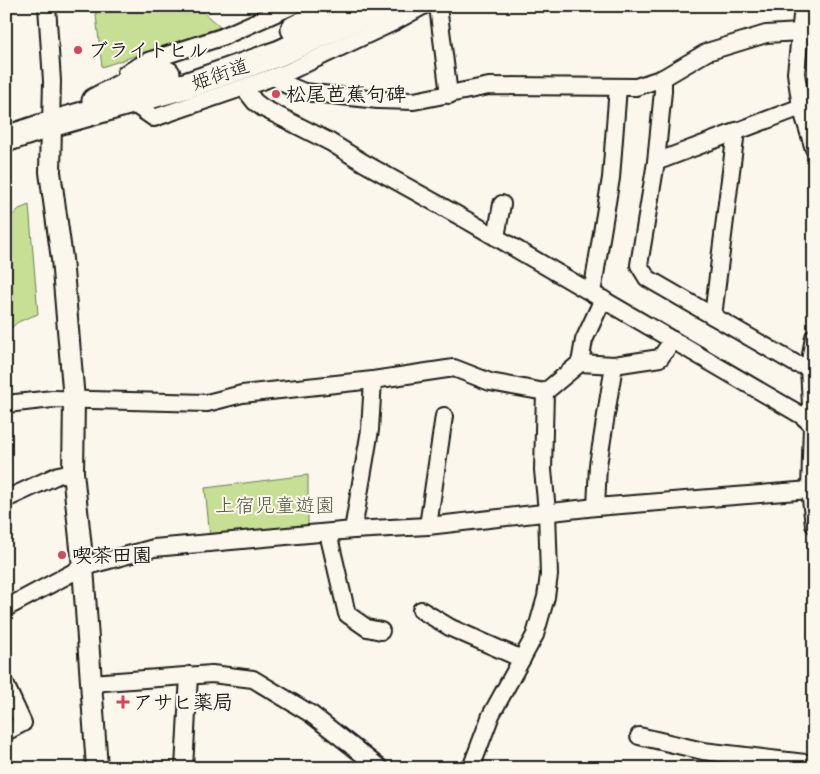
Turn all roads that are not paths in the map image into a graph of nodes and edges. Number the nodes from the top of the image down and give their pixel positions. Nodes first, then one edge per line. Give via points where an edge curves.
1 (47, 6) edge
2 (292, 6) edge
3 (341, 6) edge
4 (382, 6) edge
5 (422, 6) edge
6 (438, 6) edge
7 (806, 12) edge
8 (800, 32) junction
9 (274, 77) junction
10 (185, 78) junction
11 (662, 78) junction
12 (618, 87) junction
13 (244, 88) junction
14 (128, 93) junction
15 (449, 95) junction
16 (801, 107) junction
17 (51, 124) junction
18 (736, 131) junction
19 (6, 138) edge
20 (814, 149) edge
21 (656, 162) junction
22 (502, 204) dead end
23 (496, 237) junction
24 (597, 296) junction
25 (713, 316) junction
26 (814, 337) edge
27 (673, 340) junction
28 (580, 363) junction
29 (614, 365) junction
30 (811, 366) edge
31 (373, 380) junction
32 (545, 392) junction
33 (74, 400) junction
34 (6, 404) edge
35 (444, 416) dead end
36 (813, 425) edge
37 (73, 472) junction
38 (810, 490) junction
39 (6, 499) edge
40 (596, 506) junction
41 (547, 511) junction
42 (814, 525) edge
43 (428, 526) junction
44 (353, 530) junction
45 (328, 532) junction
46 (83, 567) junction
47 (6, 608) edge
48 (421, 610) dead end
49 (381, 631) dead end
50 (522, 659) junction
51 (189, 675) junction
52 (91, 682) junction
53 (6, 686) edge
54 (6, 732) edge
55 (639, 736) dead end
56 (814, 764) edge
57 (97, 768) edge
58 (184, 768) edge
59 (380, 768) edge
60 (471, 768) edge

1 - 17 street
2 - 14 street via 222,37 148,61 126,73
3 - 10 main road, 姫街道
4 - 10 main road, 姫街道 via 280,54
5 - 9 street
6 - 15 street
7 - 8 street
8 - 11 street via 766,34 707,52
8 - 16 street via 796,73
9 - 13 street
9 - 15 street via 304,92 378,100 414,101
10 - 14 main road, 姫街道
11 - 12 street via 636,87
11 - 21 street
12 - 15 street via 488,86
12 - 24 street
13 - 14 street via 154,118
13 - 23 street via 263,108 330,142
14 - 17 main road, 姫街道
16 - 18 street
16 - 20 street
17 - 19 main road, 姫街道
17 - 33 street via 50,172 62,259
18 - 21 street
18 - 25 street
21 - 25 street via 639,265 647,278
22 - 23 street
23 - 24 street
24 - 27 street
24 - 28 street
25 - 30 street via 796,364
26 - 30 street
27 - 29 street via 660,358
27 - 36 street
28 - 29 street
28 - 32 street
29 - 40 street via 598,465
30 - 36 street
31 - 32 street via 454,368 490,382
31 - 33 street via 242,394 207,404
31 - 44 street via 370,430
32 - 41 street via 543,470
33 - 34 street
33 - 37 street
35 - 43 street
36 - 38 street
37 - 39 street via 58,475
37 - 46 street
38 - 40 street
38 - 42 street
40 - 41 street
41 - 43 street
41 - 50 street via 549,575 546,597 535,635
43 - 44 street
44 - 45 street
45 - 46 street via 154,548
45 - 49 street via 347,614 367,628
46 - 47 street
46 - 52 street
48 - 50 street via 451,628
50 - 60 street via 491,715
51 - 52 street
51 - 58 street
51 - 59 street via 253,679 311,714
52 - 57 street
53 - 54 street via 24,723
55 - 56 street via 704,751

